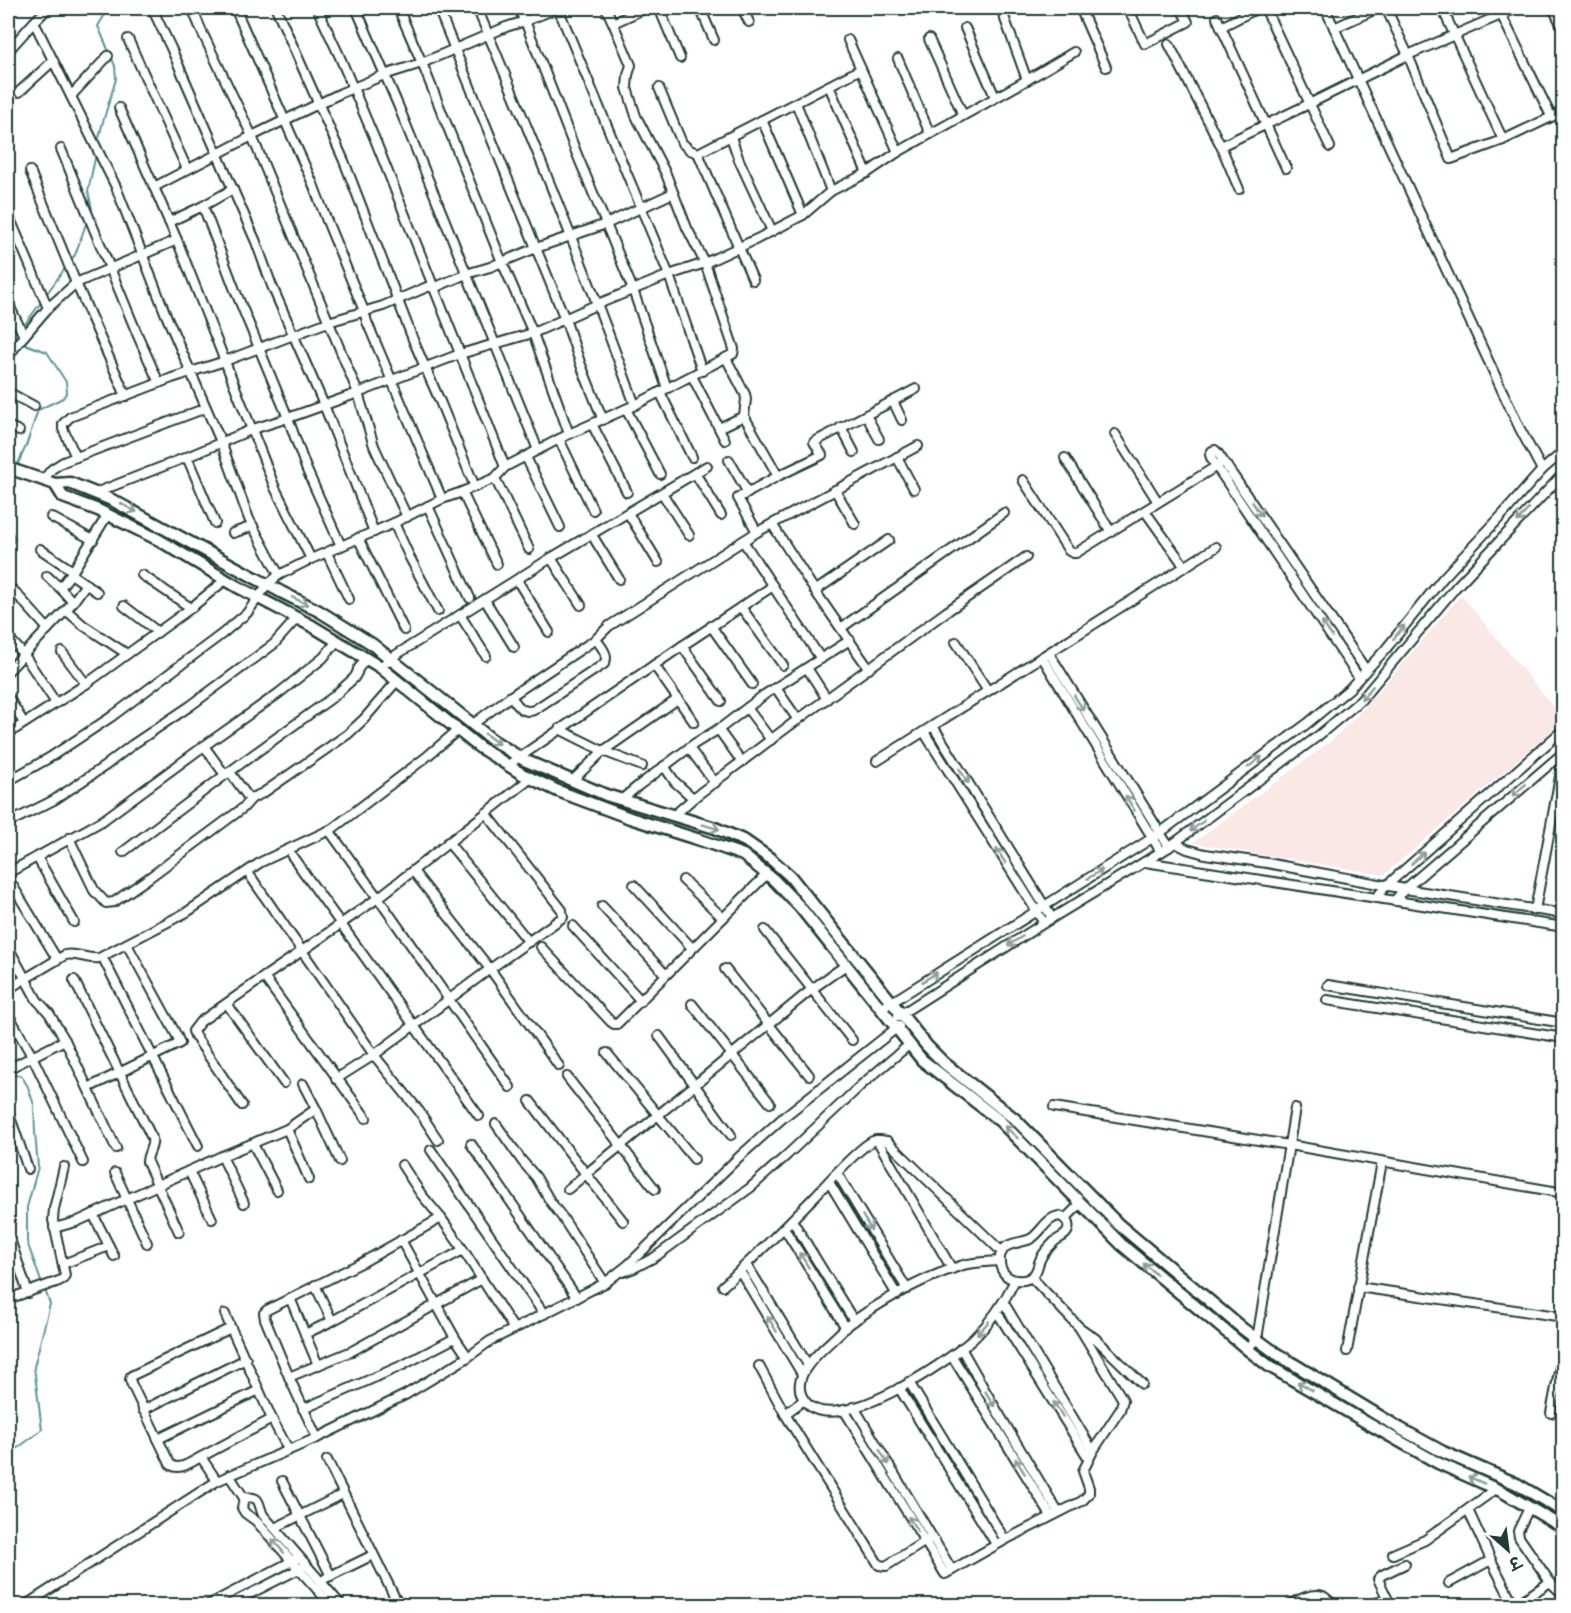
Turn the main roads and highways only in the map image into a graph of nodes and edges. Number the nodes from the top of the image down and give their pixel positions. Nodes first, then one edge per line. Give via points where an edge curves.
1 (8, 468) edge
2 (55, 484) junction
3 (1563, 1512) edge
4 (1563, 1528) edge

1 - 2 main road
2 -> 3 main road via 70,483 112,500 343,625 519,757 621,800 745,841 790,876 944,1063 1016,1120 1118,1224 1243,1329 1401,1429 1517,1484
4 -> 2 main road via 1496,1489 1438,1463 1269,1366 1247,1349 1133,1255 1016,1136 922,1060 800,908 743,855 630,818 531,778 479,747 380,667 338,641 159,540 63,497

